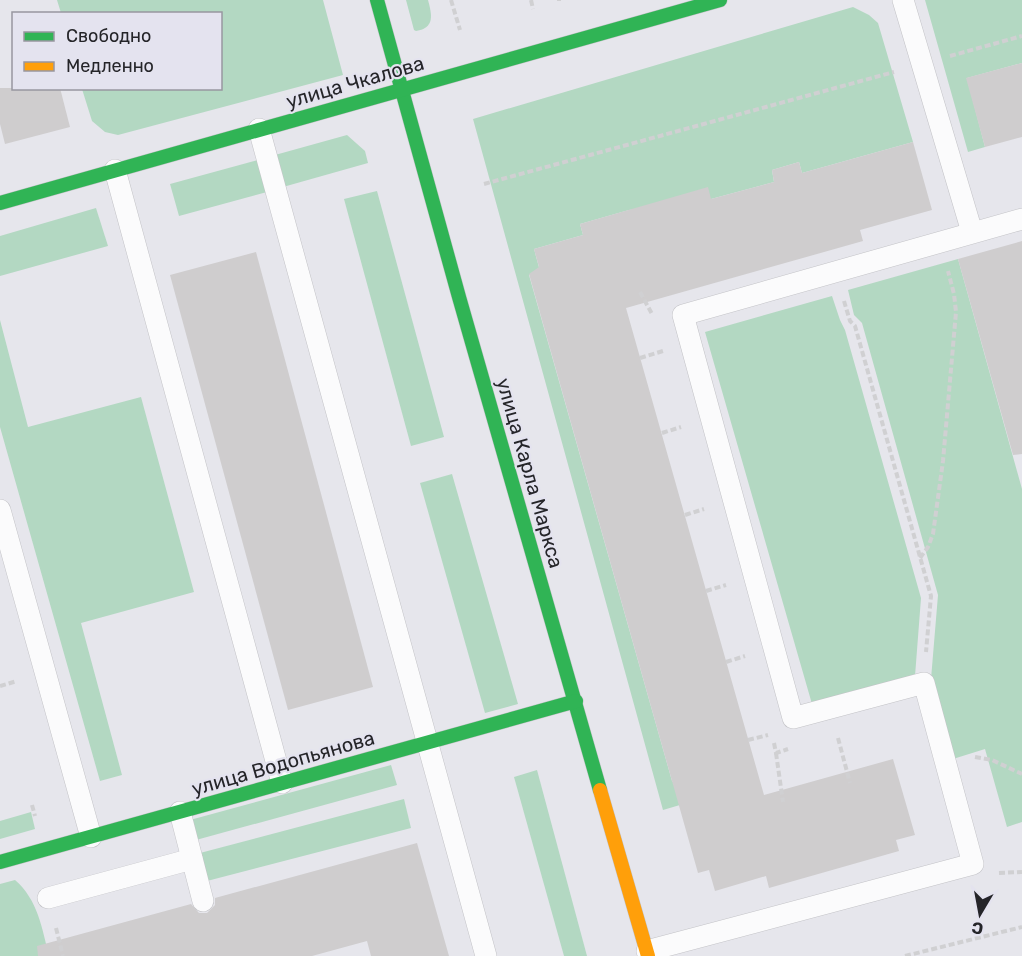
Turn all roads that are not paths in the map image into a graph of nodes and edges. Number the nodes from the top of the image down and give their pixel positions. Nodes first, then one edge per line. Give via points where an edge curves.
1 (377, 0) edge
2 (720, 0) edge
3 (903, 0) edge
4 (402, 90) junction
5 (259, 129) junction
6 (115, 170) junction
7 (0, 203) edge
8 (1022, 219) edge
9 (972, 232) junction
10 (0, 510) edge
11 (576, 701) junction
12 (428, 743) junction
13 (282, 783) junction
14 (180, 812) junction
15 (91, 837) junction
16 (192, 858) junction
17 (0, 862) edge
18 (48, 898) dead end
19 (203, 901) dead end
20 (648, 954) edge
21 (486, 956) edge

1 - 4 street, улица Карла Маркса
2 - 4 street, улица Чкалова
3 - 9 lane
4 - 5 street, улица Чкалова
4 - 11 street, улица Карла Маркса
5 - 6 street, улица Чкалова
5 - 12 lane
6 - 7 street, улица Чкалова
6 - 13 lane
8 - 9 lane
9 - 20 lane via 683,315 794,718 924,683 973,864
10 - 15 lane
11 - 12 street, улица Водопьянова
11 - 20 street, улица Карла Маркса
12 - 13 street, улица Водопьянова
12 - 21 lane
13 - 14 street, улица Водопьянова
14 - 15 street, улица Водопьянова
14 - 16 lane
15 - 17 street, улица Водопьянова
16 - 18 lane
16 - 19 lane

